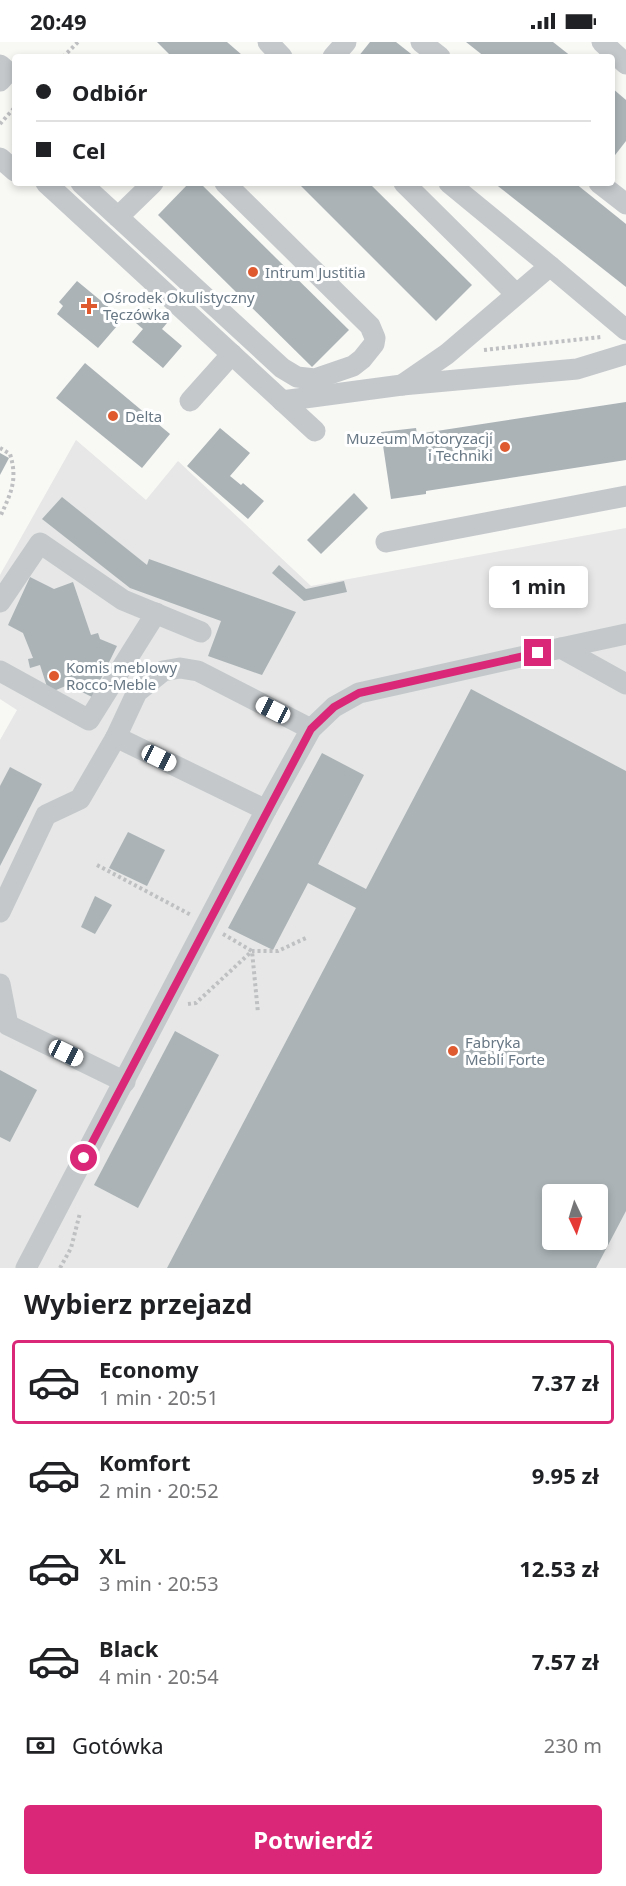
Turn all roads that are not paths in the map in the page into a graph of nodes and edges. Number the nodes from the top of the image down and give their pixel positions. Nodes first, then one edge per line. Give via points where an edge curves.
1 (268, 42) edge
2 (346, 42) edge
3 (420, 42) edge
4 (602, 42) edge
5 (279, 54) edge
6 (336, 54) edge
7 (436, 54) edge
8 (626, 64) edge
9 (0, 65) edge
10 (0, 81) edge
11 (49, 186) edge
12 (84, 186) edge
13 (150, 186) edge
14 (228, 186) edge
15 (407, 186) edge
16 (603, 186) edge
17 (455, 188) edge
18 (626, 204) edge
19 (437, 216) junction
20 (118, 217) junction
21 (550, 266) junction
22 (516, 294) junction
23 (626, 330) edge
24 (232, 354) junction
25 (626, 354) edge
26 (402, 386) junction
27 (190, 401) dead end
28 (282, 401) junction
29 (315, 431) dead end
30 (626, 496) edge
31 (386, 542) dead end
32 (0, 602) edge
33 (156, 613) junction
34 (201, 632) dead end
35 (626, 634) edge
36 (561, 648) junction
37 (0, 671) edge
38 (626, 684) edge
39 (311, 729) junction
40 (116, 737) junction
41 (266, 810) junction
42 (0, 912) edge
43 (0, 984) edge
44 (125, 1082) junction
45 (26, 1268) edge

1 - 5 lane
2 - 6 lane
3 - 7 lane
4 - 8 lane
9 - 10 lane via 8,72
11 - 24 lane
12 - 20 lane
13 - 20 lane
14 - 20 lane via 370,326 374,344 358,363 315,379 297,378
15 - 19 lane
16 - 18 lane
17 - 19 lane
17 - 21 lane
19 - 22 lane
21 - 22 lane
21 - 23 lane
22 - 26 lane via 447,354
24 - 27 lane
24 - 28 lane
25 - 26 lane via 577,369
26 - 28 lane
28 - 29 lane
30 - 31 lane
32 - 33 lane via 40,543 123,600
33 - 34 lane
33 - 37 lane via 89,720
35 - 36 lane
36 - 38 lane
36 - 39 lane via 359,693 334,707
39 - 40 lane via 198,671 180,668 163,671 137,692
39 - 41 lane
40 - 41 lane
40 - 42 lane via 80,799 46,815
41 - 44 lane
43 - 44 lane via 8,1025
44 - 45 lane

